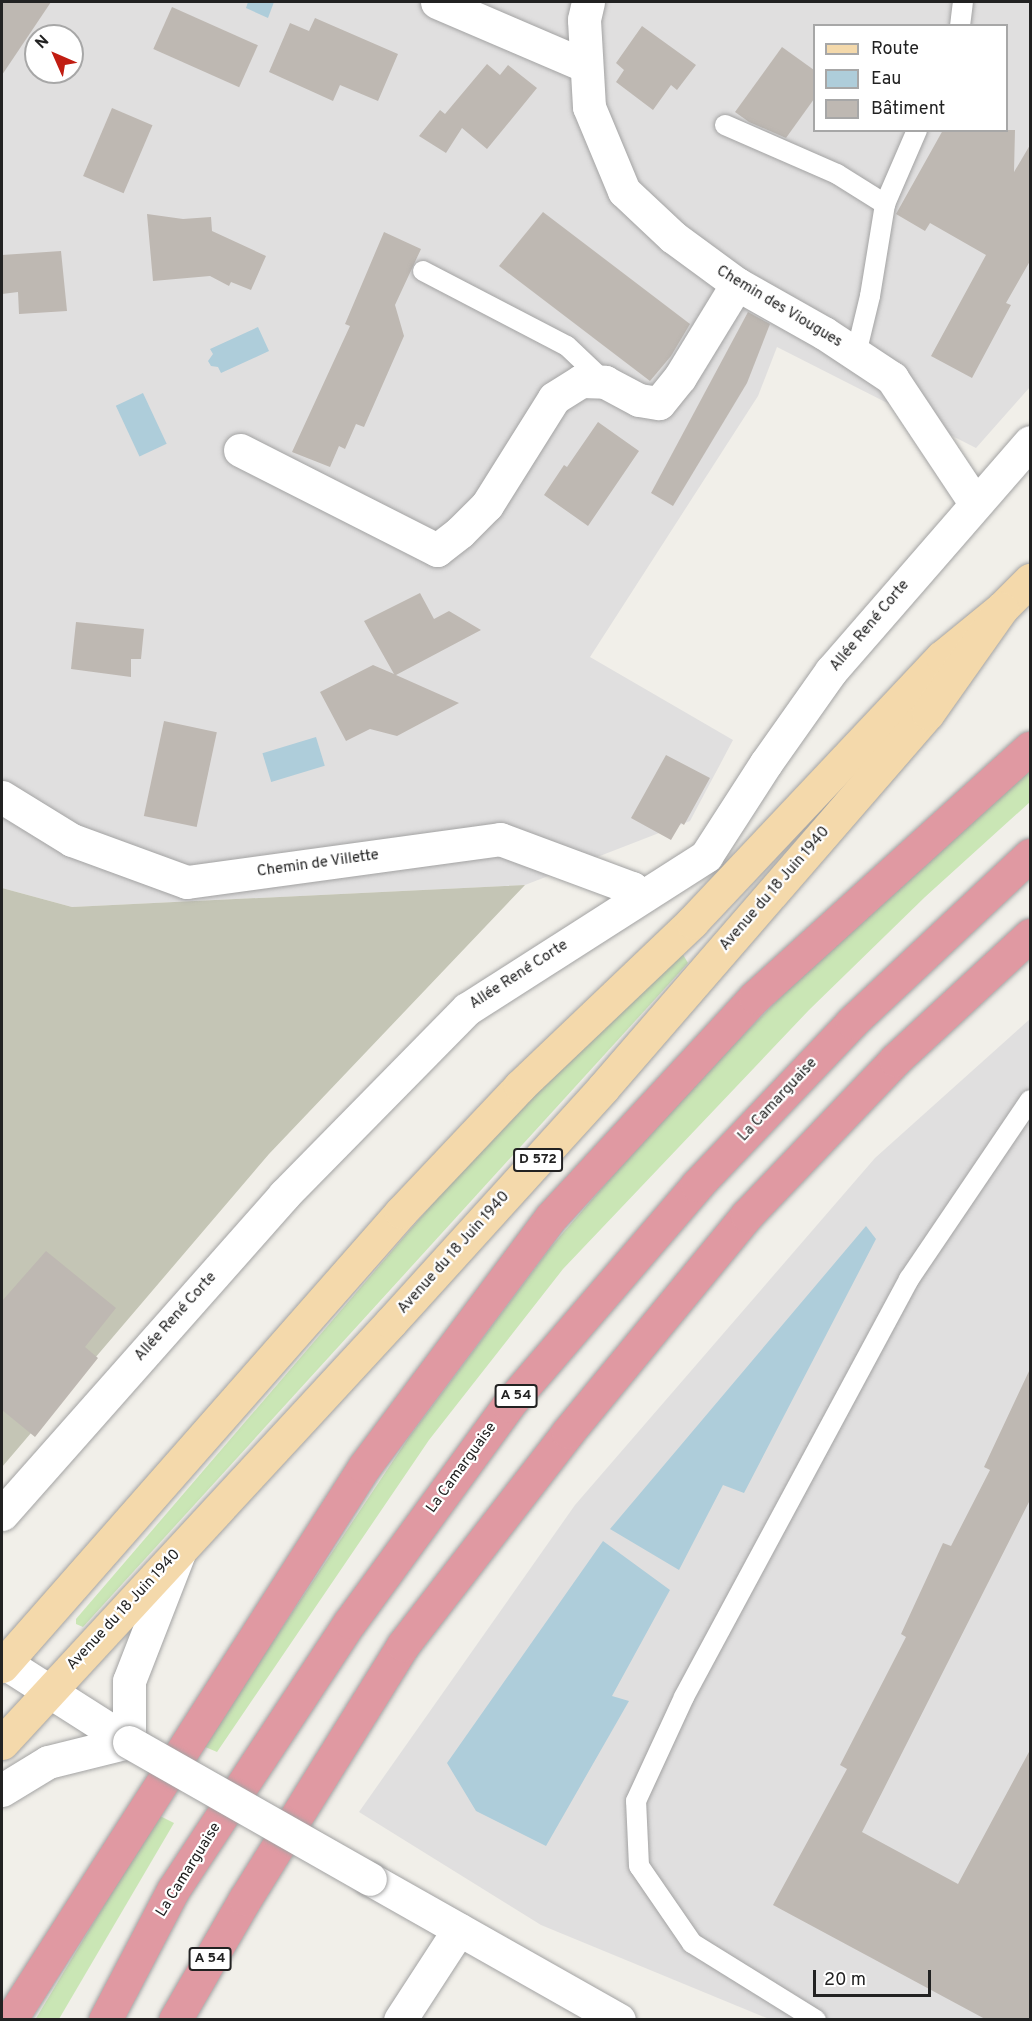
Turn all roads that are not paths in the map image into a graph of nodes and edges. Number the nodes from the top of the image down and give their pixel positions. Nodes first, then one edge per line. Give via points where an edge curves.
1 (437, 2) edge
2 (588, 2) edge
3 (963, 2) edge
4 (960, 24) edge
5 (586, 66) junction
6 (725, 125) dead end
7 (916, 132) edge
8 (885, 204) junction
9 (423, 271) dead end
10 (737, 284) junction
11 (856, 354) junction
12 (605, 381) junction
13 (1030, 442) edge
14 (240, 450) dead end
15 (975, 503) junction
16 (1030, 580) edge
17 (1002, 608) junction
18 (1030, 748) edge
19 (2, 797) edge
20 (1030, 855) edge
21 (635, 900) junction
22 (1030, 935) edge
23 (1030, 1100) edge
24 (2, 1514) edge
25 (180, 1551) junction
26 (3, 1664) edge
27 (49, 1690) junction
28 (129, 1742) junction
29 (2, 1743) edge
30 (2, 1790) edge
31 (245, 1899) junction
32 (459, 1929) junction
33 (10, 2019) edge
34 (105, 2019) edge
35 (175, 2019) edge
36 (199, 2019) edge
37 (400, 2019) edge
38 (619, 2019) edge
39 (816, 2019) edge

1 - 5 street
2 - 5 street, Chemin des Viougues via 584,20
3 - 4 lane
5 - 10 street, Chemin des Viougues via 588,107 624,190 673,237
6 - 8 lane via 837,174
7 - 8 lane
8 - 11 lane
9 - 12 lane via 567,346
10 - 11 street, Chemin des Viougues
10 - 12 street via 680,377 659,403 639,400
11 - 15 street, Chemin des Viougues via 892,378
12 - 14 street via 581,381 554,398 487,505 436,550
13 - 15 street, Allée René Corte
15 - 21 street, Allée René Corte via 831,671 706,856
16 - 17 main road, Avenue du 18 Juin 1940 / D 572
17 - 25 main road, Avenue du 18 Juin 1940 / D 572 via 928,713 603,1088
17 - 26 main road, Avenue du 18 Juin 1940 / D 572 via 942,657 692,922 520,1086 401,1212
18 - 33 highway via 755,997 551,1217 364,1467
19 - 21 street, Chemin de Villette via 72,840 187,882 500,838 632,888
20 - 34 highway, La Camarguaise / A 54 via 852,1022 697,1185 508,1405 350,1622 180,1880
21 - 24 street, Allée René Corte via 467,1009 284,1196
22 - 31 highway, A 54 via 895,1060 747,1215 568,1432 403,1645
23 - 39 lane via 909,1279 684,1697 636,1801 639,1866 692,1943
25 - 27 main road, Avenue du 18 Juin 1940 / D 572
25 - 28 street via 129,1681
26 - 27 street
27 - 28 street
27 - 29 main road, Avenue du 18 Juin 1940 / D 572
28 - 30 street via 48,1762
28 - 32 street, bridge
31 - 35 highway, A 54
31 - 36 highway
32 - 37 street
32 - 38 street

